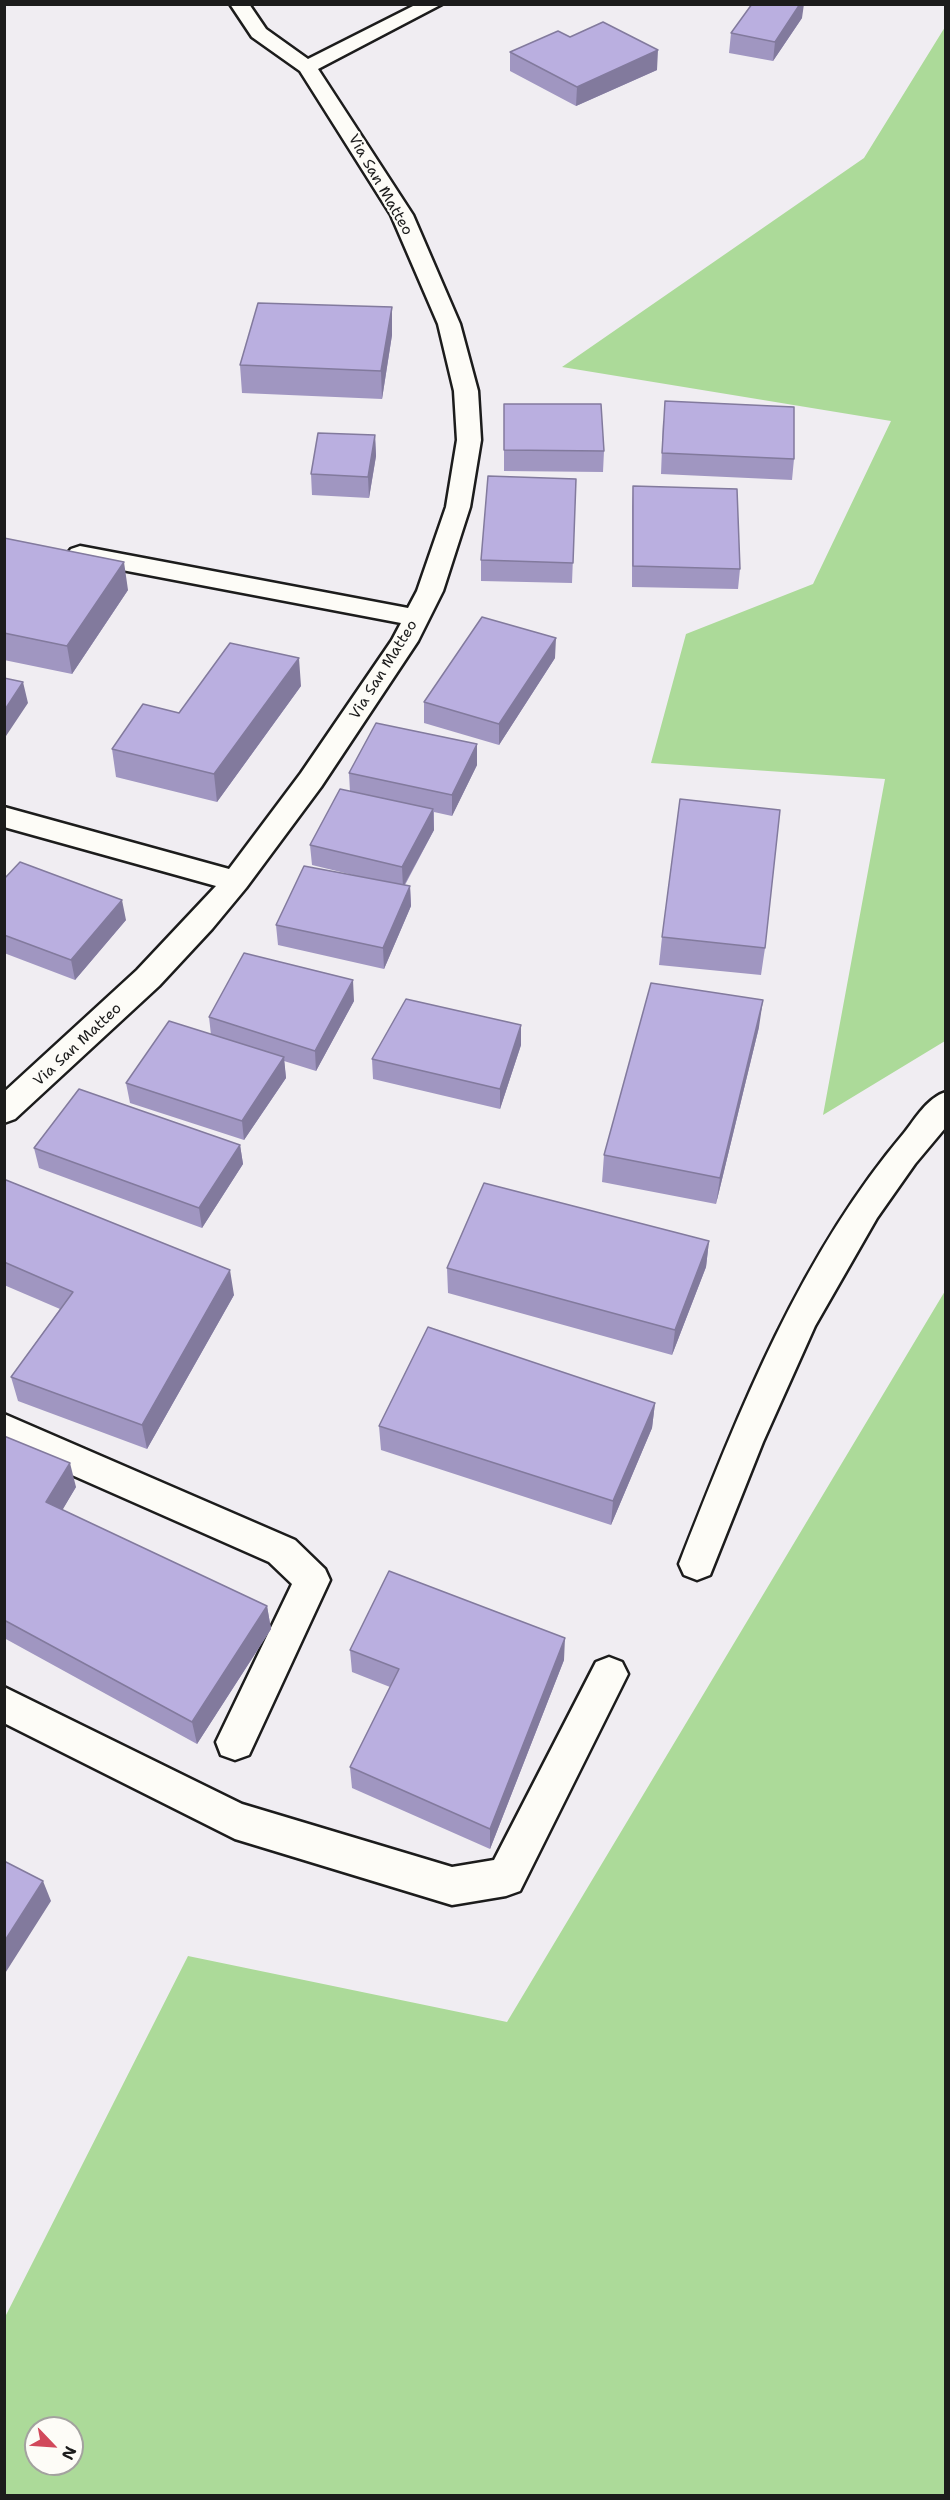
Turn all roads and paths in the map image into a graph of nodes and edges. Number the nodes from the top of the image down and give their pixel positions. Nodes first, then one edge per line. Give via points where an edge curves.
1 (239, 4) edge
2 (433, 4) edge
3 (308, 67) junction
4 (58, 550) edge
5 (417, 618) junction
6 (4, 817) edge
7 (236, 881) junction
8 (945, 1104) edge
9 (4, 1111) edge
10 (4, 1429) edge
11 (697, 1564) dead end
12 (609, 1674) dead end
13 (4, 1704) edge
14 (235, 1742) dead end

1 - 3 street via 251,26 264,38
2 - 3 street
3 - 5 street, Via San Matteo via 402,216 449,324 466,391 469,440 458,507 441,563
4 - 5 street
5 - 7 street, Via San Matteo via 392,662 311,780
6 - 7 street
7 - 9 street, Via San Matteo via 148,978
8 - 11 street via 882,1183 814,1296 770,1382
10 - 14 street via 282,1551 312,1580
12 - 13 street via 506,1877 452,1886 235,1820

